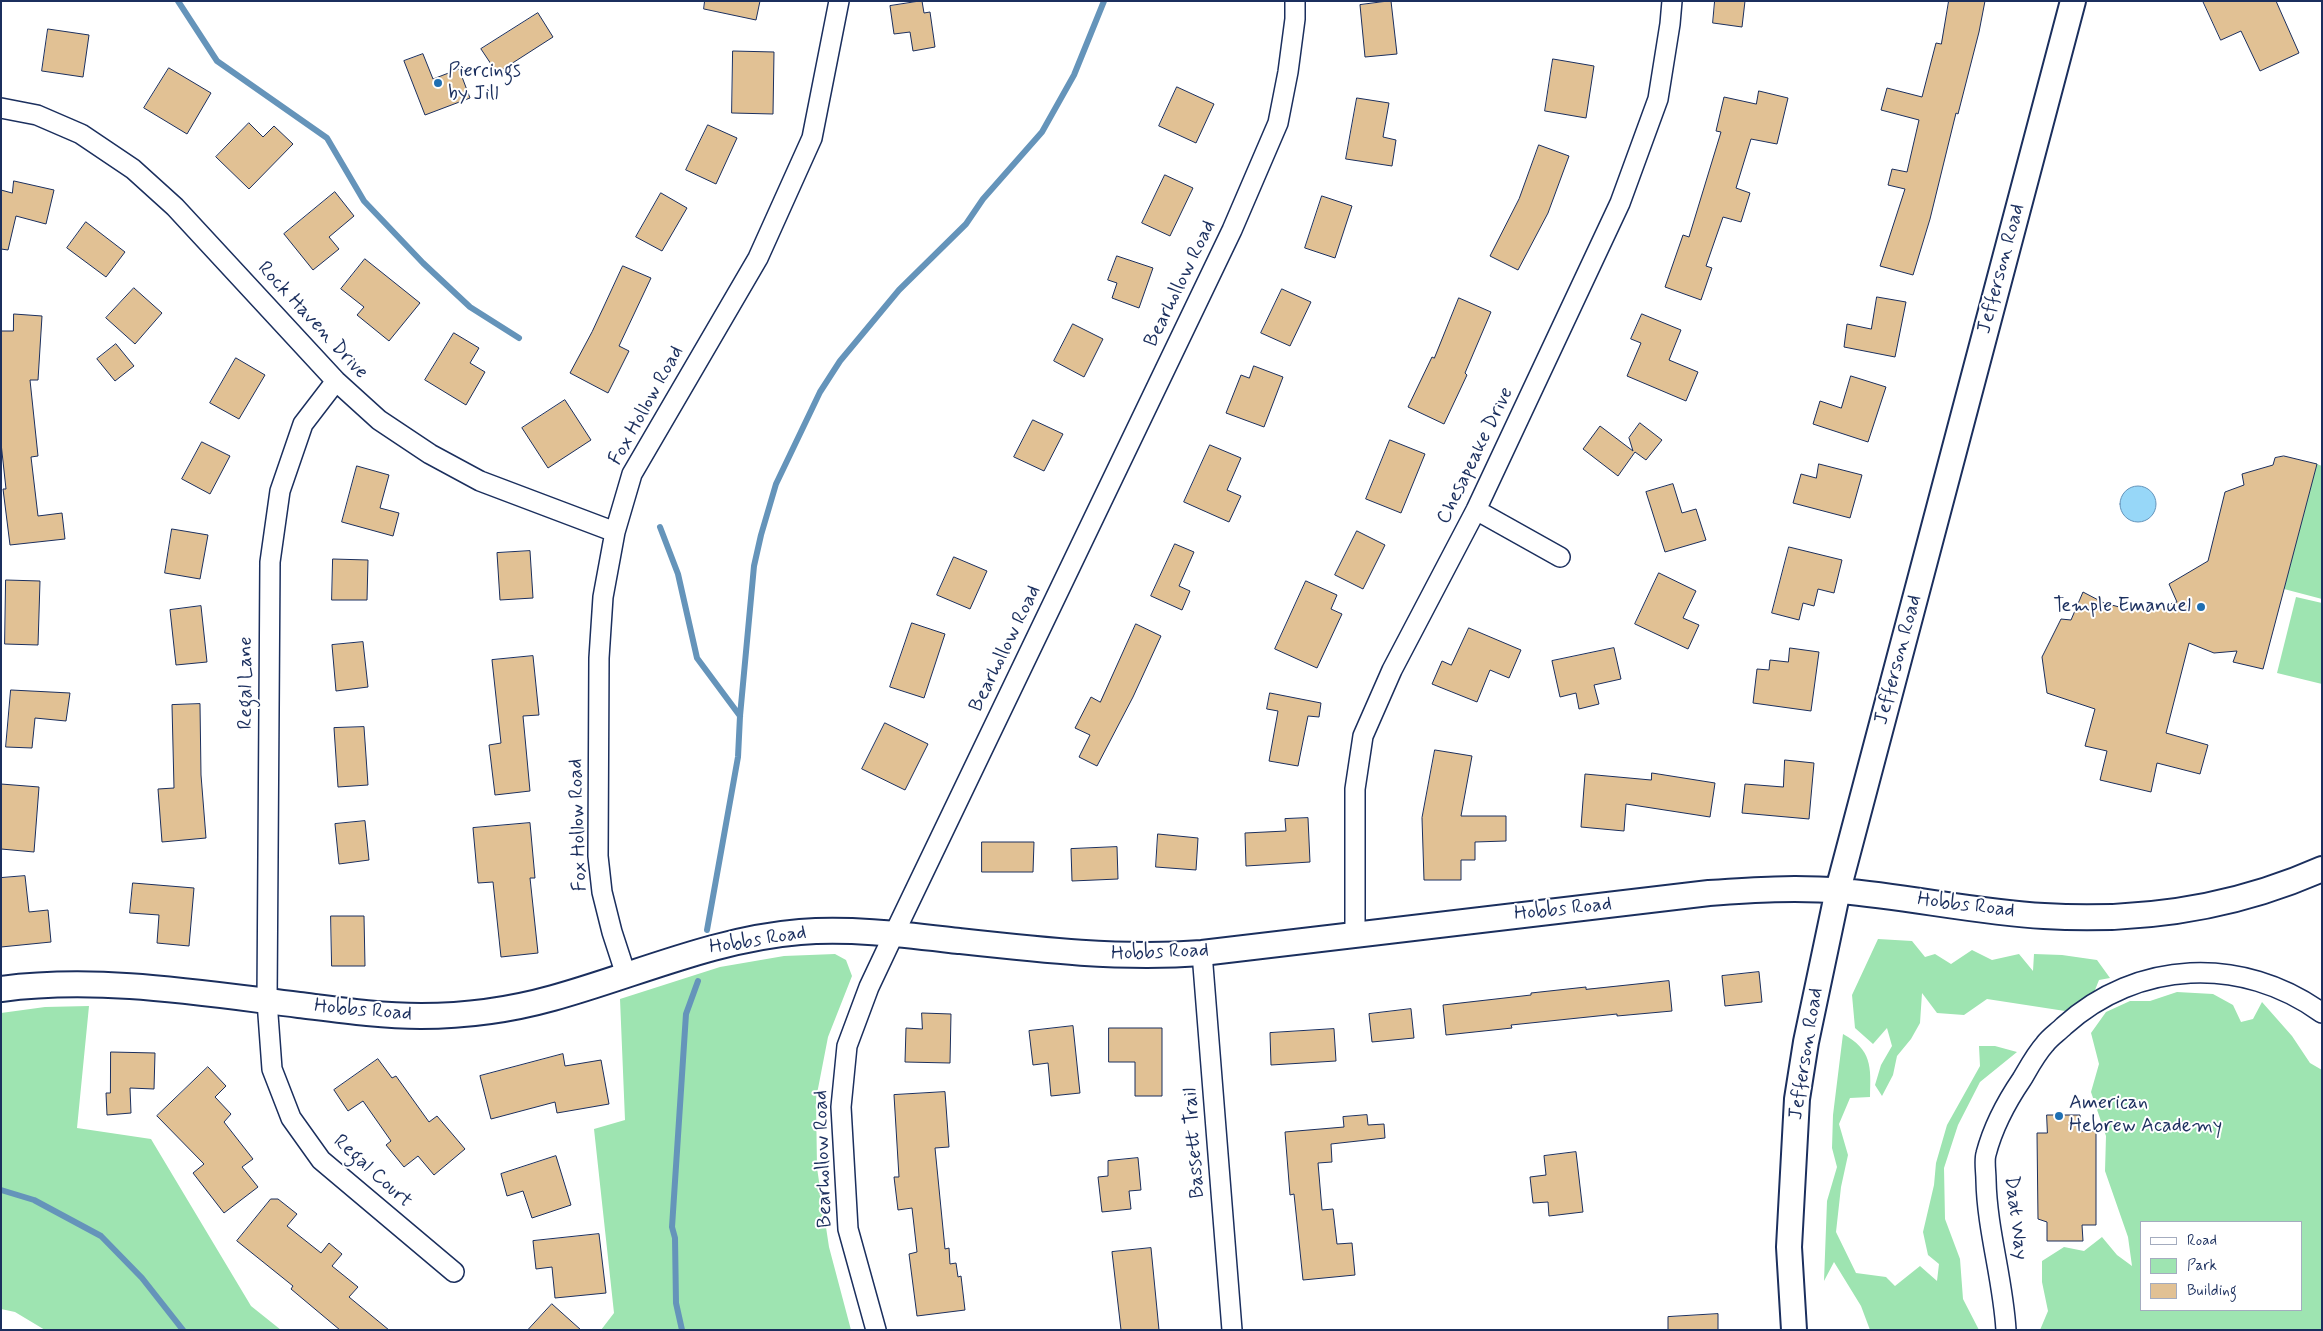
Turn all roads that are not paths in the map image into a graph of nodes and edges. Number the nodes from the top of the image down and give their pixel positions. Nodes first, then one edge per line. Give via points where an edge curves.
1 (839, 1) edge
2 (1295, 1) edge
3 (1672, 1) edge
4 (2073, 1) edge
5 (1, 108) edge
6 (336, 381) junction
7 (1476, 510) junction
8 (615, 532) junction
9 (1560, 557) dead end
10 (2322, 869) edge
11 (1838, 890) junction
12 (1355, 933) junction
13 (894, 934) junction
14 (1202, 953) junction
15 (626, 975) junction
16 (1, 989) edge
17 (267, 1002) junction
18 (2322, 1013) edge
19 (454, 1272) dead end
20 (876, 1330) edge
21 (1232, 1330) edge
22 (1794, 1330) edge
23 (2006, 1330) edge

1 - 8 street, Fox Hollow Road via 812,138 758,258 632,474
2 - 13 street, Bearhollow Road via 1288,72 1278,123 1267,150 1232,230
3 - 7 street, Chesapeake Drive via 1658,99 1620,203
4 - 11 street, Jefferson Road
5 - 6 street, Rock Haven Drive via 37,115 81,134 134,169 176,207
6 - 8 street, Rock Haven Drive via 378,420 447,463 488,484
6 - 17 street, Regal Lane via 303,424 280,491 270,562
7 - 9 street
7 - 12 street, Chesapeake Drive via 1392,670 1362,736 1355,789
8 - 15 street, Fox Hollow Road via 603,597 599,658 598,856 602,892
10 - 11 street, Hobbs Road via 2247,897 2163,914 2101,917 2043,916
11 - 12 street, Hobbs Road via 1763,889 1709,893
11 - 22 street, Jefferson Road via 1797,1099 1789,1247
12 - 14 street, Hobbs Road
13 - 14 street, Hobbs Road via 1090,954 1162,956
13 - 15 street, Hobbs Road via 831,931 768,936 716,946
13 - 20 street, Bearhollow Road via 847,1046 841,1107 848,1230
14 - 21 street, Bassett Trail
15 - 17 street, Hobbs Road via 553,998 475,1013 411,1016
16 - 17 street, Hobbs Road via 37,984 105,984
17 - 19 street, Regal Court via 272,1069 291,1118 321,1160
18 - 23 street, Daat Way via 2271,984 2196,973 2167,974 2106,995 2081,1011 2045,1044 2007,1101 1986,1155 1986,1204 2004,1300

